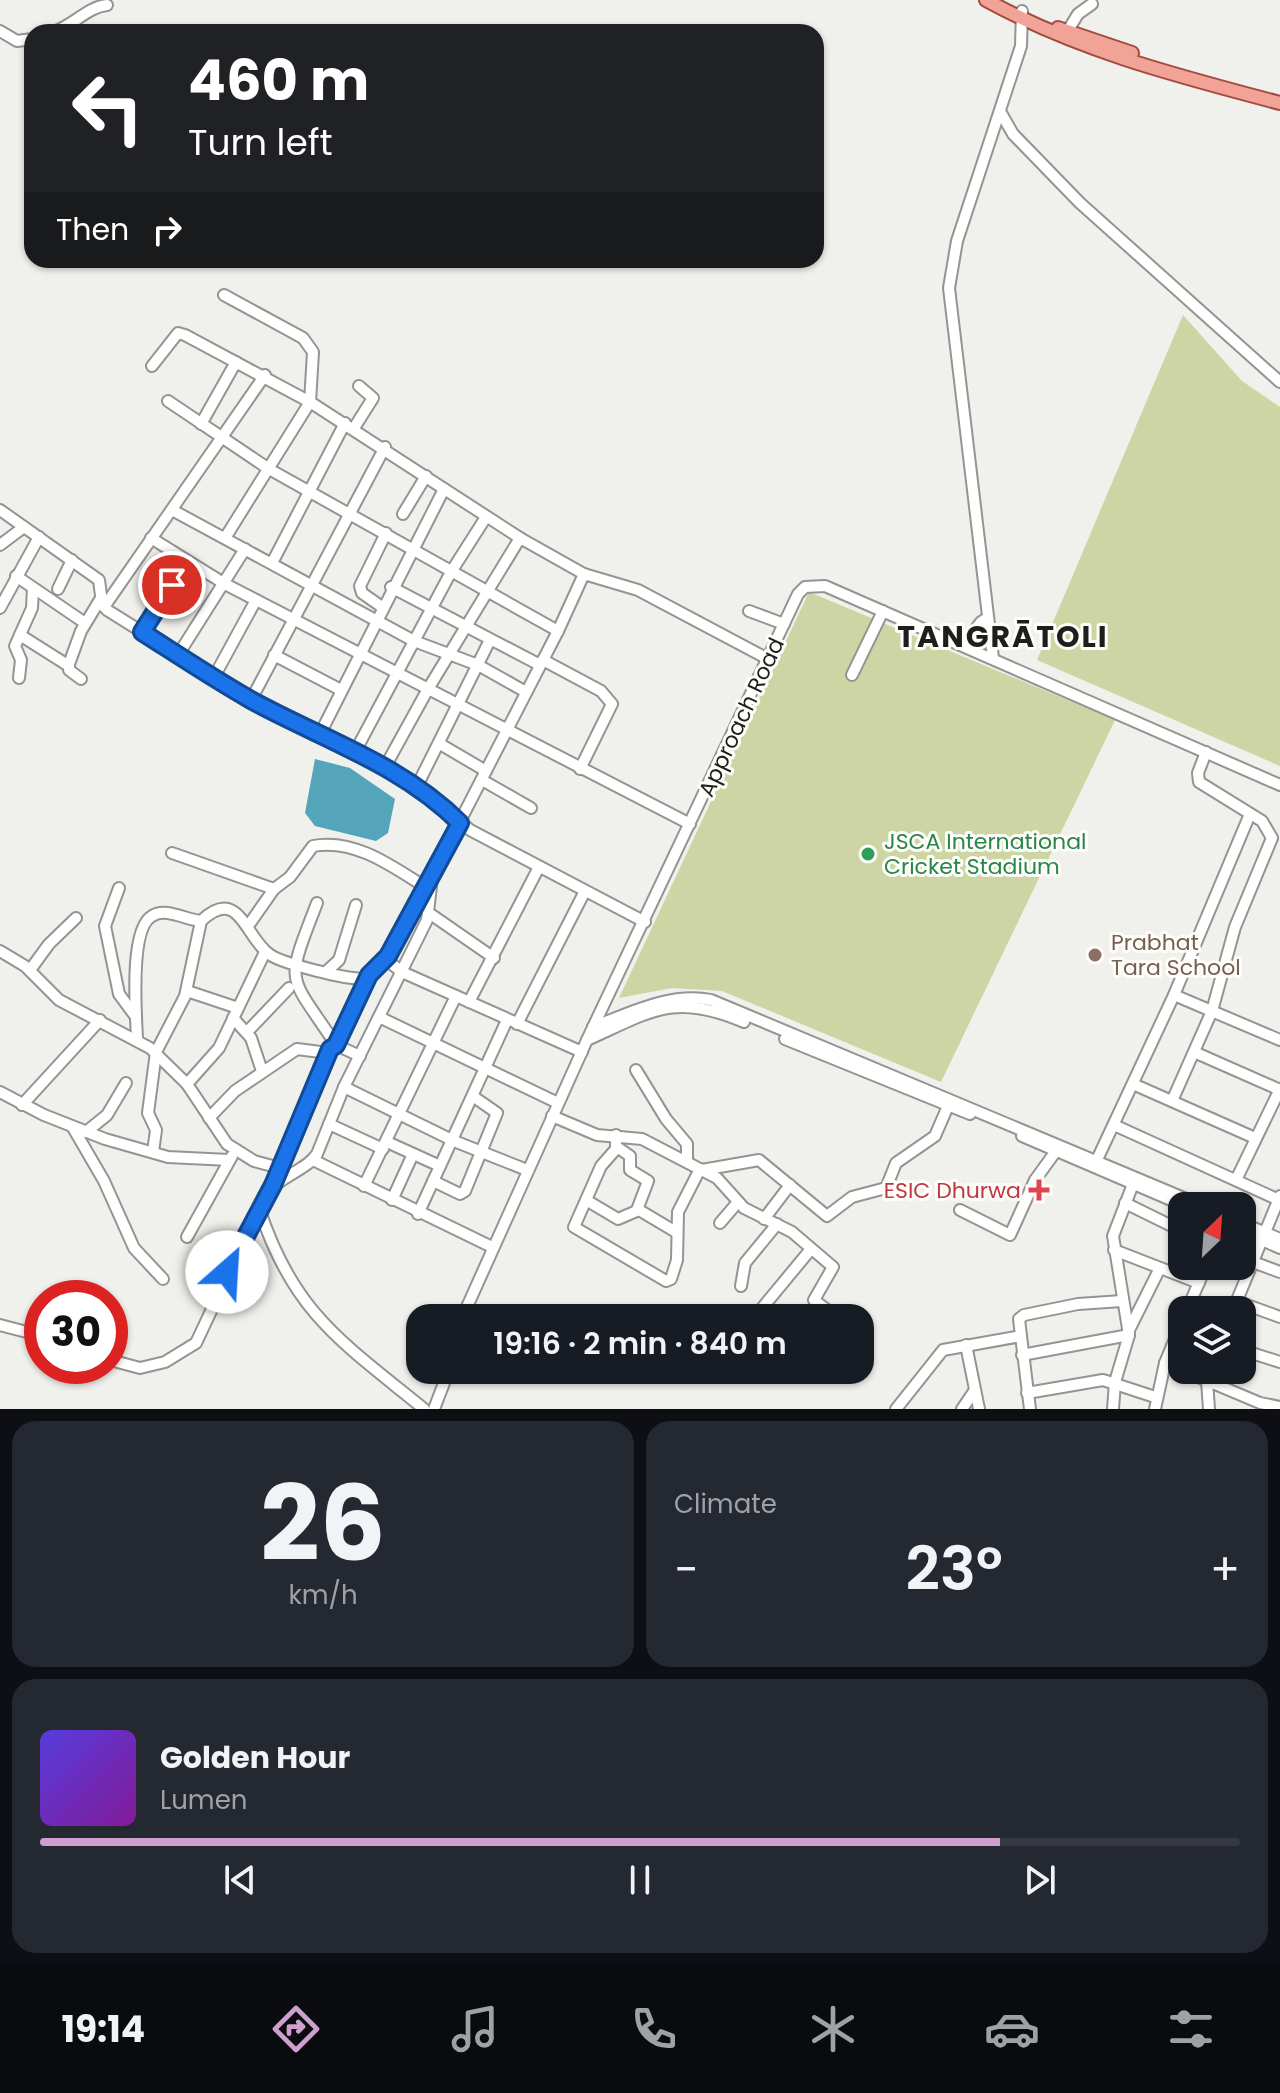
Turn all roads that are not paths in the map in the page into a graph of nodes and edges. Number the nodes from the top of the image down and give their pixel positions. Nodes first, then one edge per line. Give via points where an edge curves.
1 (986, 0) edge
2 (1002, 0) edge
3 (1092, 4) dead end
4 (107, 5) dead end
5 (1022, 16) junction
6 (73, 24) edge
7 (0, 31) edge
8 (1067, 32) junction
9 (24, 40) edge
10 (1280, 96) edge
11 (1280, 103) edge
12 (1001, 113) junction
13 (224, 295) dead end
14 (236, 362) junction
15 (152, 366) dead end
16 (265, 375) junction
17 (1280, 382) edge
18 (359, 386) dead end
19 (168, 401) dead end
20 (310, 402) junction
21 (201, 424) junction
22 (349, 425) junction
23 (223, 439) junction
24 (385, 447) junction
25 (269, 469) junction
26 (426, 476) junction
27 (444, 489) junction
28 (308, 492) junction
29 (0, 510) edge
30 (174, 511) junction
31 (350, 513) junction
32 (403, 514) dead end
33 (486, 517) junction
34 (24, 527) junction
35 (386, 533) junction
36 (39, 537) junction
37 (151, 538) junction
38 (225, 538) junction
39 (520, 538) junction
40 (0, 545) edge
41 (411, 547) junction
42 (245, 549) junction
43 (72, 560) junction
44 (187, 561) junction
45 (272, 563) junction
46 (451, 572) junction
47 (584, 574) junction
48 (16, 576) junction
49 (225, 584) junction
50 (311, 584) junction
51 (391, 587) junction
52 (33, 588) junction
53 (58, 589) dead end
54 (486, 591) junction
55 (256, 600) junction
56 (102, 603) junction
57 (382, 607) junction
58 (0, 608) edge
59 (431, 609) junction
60 (749, 611) dead end
61 (883, 611) junction
62 (985, 617) junction
63 (293, 620) junction
64 (375, 620) junction
65 (85, 623) junction
66 (784, 624) junction
67 (464, 627) junction
68 (558, 631) junction
69 (142, 632) junction
70 (20, 635) junction
71 (490, 640) junction
72 (414, 641) junction
73 (964, 645) junction
74 (975, 650) junction
75 (449, 653) junction
76 (358, 654) junction
77 (178, 655) junction
78 (274, 655) junction
79 (768, 659) junction
80 (996, 659) junction
81 (542, 662) junction
82 (478, 665) junction
83 (69, 666) junction
84 (397, 674) junction
85 (852, 675) dead end
86 (214, 677) junction
87 (19, 678) dead end
88 (81, 679) dead end
89 (428, 689) junction
90 (341, 690) junction
91 (526, 692) junction
92 (251, 700) junction
93 (459, 705) junction
94 (507, 729) junction
95 (320, 734) junction
96 (440, 744) junction
97 (356, 750) junction
98 (1206, 752) junction
99 (385, 767) junction
100 (580, 769) junction
101 (484, 775) junction
102 (1280, 785) edge
103 (417, 786) junction
104 (531, 808) dead end
105 (1250, 814) junction
106 (460, 823) junction
107 (690, 824) junction
108 (172, 853) dead end
109 (539, 867) junction
110 (433, 872) junction
111 (425, 887) junction
112 (119, 888) dead end
113 (274, 889) junction
114 (585, 891) junction
115 (317, 903) dead end
116 (356, 905) dead end
117 (429, 913) junction
118 (76, 918) dead end
119 (201, 921) junction
120 (645, 922) junction
121 (248, 926) junction
122 (0, 951) edge
123 (265, 952) junction
124 (388, 956) junction
125 (494, 958) junction
126 (293, 965) junction
127 (30, 970) junction
128 (327, 971) junction
129 (402, 972) junction
130 (369, 975) junction
131 (289, 988) dead end
132 (187, 991) junction
133 (1174, 995) junction
134 (456, 996) junction
135 (469, 1002) junction
136 (1212, 1011) junction
137 (235, 1013) junction
138 (136, 1017) junction
139 (379, 1017) junction
140 (100, 1020) junction
141 (512, 1022) junction
142 (593, 1027) junction
143 (247, 1032) junction
144 (137, 1038) junction
145 (587, 1040) junction
146 (1280, 1040) edge
147 (433, 1042) junction
148 (332, 1049) junction
149 (156, 1052) junction
150 (582, 1052) junction
151 (1194, 1052) junction
152 (360, 1056) junction
153 (486, 1068) junction
154 (636, 1070) dead end
155 (262, 1071) junction
156 (126, 1083) dead end
157 (187, 1084) junction
158 (1133, 1084) junction
159 (344, 1087) junction
160 (1279, 1089) edge
161 (0, 1092) edge
162 (474, 1097) junction
163 (1172, 1101) junction
164 (558, 1103) junction
165 (22, 1105) junction
166 (948, 1106) junction
167 (401, 1114) junction
168 (552, 1116) junction
169 (209, 1118) junction
170 (329, 1124) junction
171 (1114, 1125) junction
172 (72, 1126) junction
173 (86, 1132) junction
174 (1255, 1138) junction
175 (454, 1141) junction
176 (616, 1141) junction
177 (385, 1146) junction
178 (480, 1151) junction
179 (1056, 1151) junction
180 (153, 1152) junction
181 (413, 1154) junction
182 (232, 1156) junction
183 (313, 1160) junction
184 (687, 1162) junction
185 (1096, 1163) junction
186 (440, 1166) junction
187 (280, 1168) junction
188 (701, 1169) junction
189 (527, 1170) junction
190 (1236, 1180) junction
191 (433, 1181) junction
192 (1133, 1184) junction
193 (273, 1185) junction
194 (790, 1185) junction
195 (364, 1186) junction
196 (1168, 1192) edge
197 (1279, 1198) edge
198 (1168, 1199) edge
199 (392, 1200) junction
200 (586, 1200) junction
201 (738, 1202) junction
202 (1125, 1203) junction
203 (259, 1208) junction
204 (637, 1210) junction
205 (960, 1210) dead end
206 (418, 1214) junction
207 (764, 1219) junction
208 (720, 1223) dead end
209 (777, 1224) junction
210 (1168, 1224) edge
211 (676, 1232) junction
212 (1256, 1232) edge
213 (1256, 1234) edge
214 (1263, 1236) junction
215 (187, 1237) dead end
216 (1280, 1239) edge
217 (1256, 1246) edge
218 (492, 1247) junction
219 (1280, 1248) edge
220 (811, 1249) junction
221 (1114, 1250) junction
222 (1256, 1263) edge
223 (1160, 1268) junction
224 (1280, 1272) edge
225 (163, 1279) dead end
226 (1200, 1280) edge
227 (1199, 1283) junction
228 (741, 1286) dead end
229 (1193, 1296) edge
230 (1122, 1301) junction
231 (468, 1304) edge
232 (765, 1304) edge
233 (818, 1304) edge
234 (1256, 1311) edge
235 (1280, 1317) edge
236 (0, 1325) edge
237 (24, 1331) edge
238 (1128, 1334) junction
239 (1021, 1336) junction
240 (966, 1345) junction
241 (1256, 1354) edge
242 (1022, 1355) junction
243 (1168, 1356) edge
244 (1280, 1362) edge
245 (1165, 1363) junction
246 (1168, 1364) edge
247 (128, 1365) edge
248 (1115, 1382) junction
249 (444, 1384) edge
250 (1207, 1384) edge
251 (1214, 1384) edge
252 (975, 1390) junction
253 (1027, 1393) junction
254 (1153, 1406) edge
255 (1280, 1407) edge
256 (424, 1409) edge
257 (434, 1409) edge
258 (896, 1409) edge
259 (962, 1409) edge
260 (979, 1409) edge
261 (1030, 1409) edge
262 (1113, 1409) edge
263 (1209, 1409) edge

1 - 5 main road
2 - 5 main road
3 - 8 street
4 - 6 street via 93,8
5 - 8 main road
5 - 11 main road via 1097,52
5 - 12 street via 1021,46
7 - 9 street
8 - 10 main road
12 - 17 street via 1013,134 1080,203
12 - 62 street via 957,241 949,288
13 - 20 street via 310,345
14 - 15 street via 181,333
14 - 16 street
14 - 21 street
16 - 20 street
16 - 23 street
18 - 22 street via 373,398
19 - 21 street
20 - 22 street
20 - 25 street
21 - 23 street
22 - 24 street
22 - 28 street
23 - 25 street
23 - 30 street
24 - 26 street
24 - 31 street
25 - 28 street
25 - 38 street
26 - 27 street
26 - 32 street
27 - 33 street
27 - 41 street
28 - 31 street
28 - 45 street
29 - 34 street
30 - 37 street
30 - 38 street
31 - 35 street
31 - 50 street
33 - 39 street
33 - 46 street
34 - 36 street
34 - 40 street
35 - 41 street
35 - 57 street via 360,586
36 - 43 street
36 - 48 street
37 - 44 street
37 - 56 street
38 - 42 street
39 - 47 street
39 - 54 street
41 - 46 street
41 - 51 street
42 - 45 street
42 - 49 street
43 - 53 street
43 - 56 street via 99,580
44 - 49 street
44 - 69 street
45 - 50 street
46 - 54 street
46 - 59 street
47 - 68 street
47 - 79 street via 638,590
48 - 52 street
48 - 58 street
49 - 55 street
49 - 77 street
50 - 63 street
50 - 64 street
51 - 57 street
51 - 59 street
52 - 65 street
52 - 70 street via 32,608
54 - 67 street
54 - 68 street
55 - 63 street
55 - 86 street
56 - 65 street
56 - 69 street
57 - 64 street
59 - 67 street
59 - 72 street
60 - 66 street
61 - 66 street, Approach Road via 814,585 798,594
61 - 73 street, Approach Road
61 - 85 street
62 - 73 street
62 - 74 street
62 - 80 street via 992,623
63 - 76 street
63 - 78 street
64 - 72 street
64 - 76 street
65 - 83 street
66 - 79 street, Approach Road
67 - 71 street
67 - 75 street
68 - 81 street
69 - 77 street
70 - 83 street
70 - 87 street via 15,650 21,660
71 - 81 street
71 - 82 street
72 - 75 street
72 - 84 street
73 - 74 street, Approach Road
74 - 80 street, Approach Road
75 - 82 street
75 - 89 street
76 - 84 street
76 - 90 street
77 - 86 street
78 - 90 street
78 - 92 street
79 - 107 street, Approach Road
80 - 98 street, Approach Road
81 - 91 street
81 - 100 street via 601,691 612,704
82 - 91 street
82 - 93 street
83 - 88 street
84 - 89 street
84 - 97 street
86 - 92 street
89 - 93 street
89 - 99 street
90 - 95 street
91 - 94 street
92 - 95 street
93 - 94 street
93 - 96 street
94 - 100 street
94 - 101 street
95 - 97 street
96 - 101 street
96 - 103 street
97 - 99 street
98 - 102 street, Approach Road
98 - 105 street via 1199,782
99 - 103 street
100 - 107 street
101 - 104 street
101 - 106 street
103 - 106 street
105 - 133 street
105 - 136 street via 1267,825 1272,838 1235,927
106 - 109 street
106 - 110 street
107 - 120 street, Approach Road
108 - 113 street
109 - 114 street
109 - 125 street
110 - 111 street
110 - 117 street
111 - 113 street via 359,850 321,845 307,851 290,877
111 - 124 street
112 - 138 street via 105,926 119,994
113 - 121 street
114 - 120 street
114 - 141 street
115 - 126 street
116 - 128 street via 339,960
117 - 125 street
117 - 129 street
118 - 127 street
119 - 121 street via 221,908 235,912
119 - 132 street
119 - 138 street via 160,913 147,921 138,942
120 - 142 street, Approach Road
121 - 123 street
122 - 127 street
123 - 126 street
123 - 137 street
124 - 129 street
124 - 130 street
125 - 135 street
126 - 128 street
126 - 148 street via 297,989
127 - 140 street via 50,994
128 - 130 street via 361,979
129 - 134 street
129 - 139 street
130 - 148 street
131 - 143 street
132 - 137 street
132 - 149 street
133 - 136 street
133 - 158 street
134 - 135 street
134 - 147 street
135 - 141 street
136 - 146 street
136 - 151 street
137 - 143 street
137 - 157 street via 219,1048
138 - 144 street
139 - 147 street
139 - 152 street
140 - 144 street
140 - 165 street
141 - 150 street
141 - 153 street
142 - 145 street, Approach Road
142 - 185 street via 651,1005 711,1000
143 - 155 street
144 - 149 street
145 - 150 street, Approach Road
145 - 166 street via 658,1010 702,1006
147 - 153 street
147 - 167 street
148 - 152 street
148 - 155 street via 297,1049
148 - 187 street
149 - 157 street
149 - 180 street via 148,1113 157,1134
150 - 164 street, Approach Road
151 - 160 street
151 - 163 street
152 - 159 street
153 - 162 street
153 - 164 street
154 - 184 street via 687,1144
155 - 169 street
156 - 173 street via 107,1115
157 - 169 street
158 - 163 street
158 - 171 street
159 - 167 street
159 - 170 street
160 - 174 street
161 - 165 street
162 - 175 street
162 - 178 street via 497,1113
163 - 174 street
164 - 168 street, Approach Road
165 - 172 street
166 - 179 street
166 - 194 street via 935,1136 896,1163 886,1188 852,1197 825,1216
167 - 175 street
167 - 177 street
168 - 176 street
168 - 189 street, Approach Road
169 - 182 street
170 - 177 street
170 - 183 street
171 - 185 street
171 - 190 street
172 - 173 street
172 - 225 street via 134,1248
173 - 180 street
174 - 190 street
175 - 178 street
175 - 186 street
176 - 184 street via 642,1139
176 - 200 street
176 - 204 street via 630,1156 630,1170 648,1181
177 - 181 street
177 - 195 street
178 - 189 street
178 - 191 street via 463,1193
179 - 185 street
179 - 205 street via 1035,1180 1011,1234
180 - 182 street via 183,1159
181 - 186 street
181 - 199 street
182 - 187 street
182 - 215 street
183 - 193 street
183 - 195 street
184 - 188 street
185 - 192 street
185 - 196 street
186 - 191 street
187 - 193 street
188 - 194 street via 757,1159
188 - 201 street via 721,1180
188 - 211 street via 680,1207
189 - 218 street, Approach Road
190 - 197 street
191 - 206 street
192 - 198 street
192 - 202 street
193 - 203 street
194 - 207 street
195 - 199 street
197 - 214 street
199 - 206 street
200 - 204 street via 618,1219
200 - 211 street via 576,1229 667,1281 677,1264
201 - 207 street
201 - 208 street
202 - 210 street
202 - 221 street via 1114,1230
203 - 247 street via 196,1343 165,1362 140,1368
203 - 256 street via 273,1252 318,1319
204 - 211 street
206 - 218 street
207 - 209 street
209 - 220 street
209 - 228 street via 745,1263
212 - 214 street
213 - 214 street
214 - 216 street
214 - 217 street
214 - 219 street
218 - 231 street, Approach Road
220 - 232 street
220 - 233 street via 834,1268 814,1301
221 - 223 street
221 - 230 street
222 - 224 street
223 - 227 street
223 - 238 street
226 - 227 street
227 - 229 street
230 - 238 street
230 - 239 street via 1024,1315 1019,1319
234 - 235 street
236 - 237 street
238 - 242 street
238 - 248 street
239 - 240 street
239 - 242 street
240 - 252 street
240 - 258 street via 943,1350
241 - 244 street
242 - 253 street
243 - 245 street
245 - 246 street
245 - 254 street
248 - 253 street
248 - 254 street
248 - 262 street
249 - 257 street
250 - 263 street
251 - 255 street
252 - 259 street
252 - 260 street
253 - 261 street

